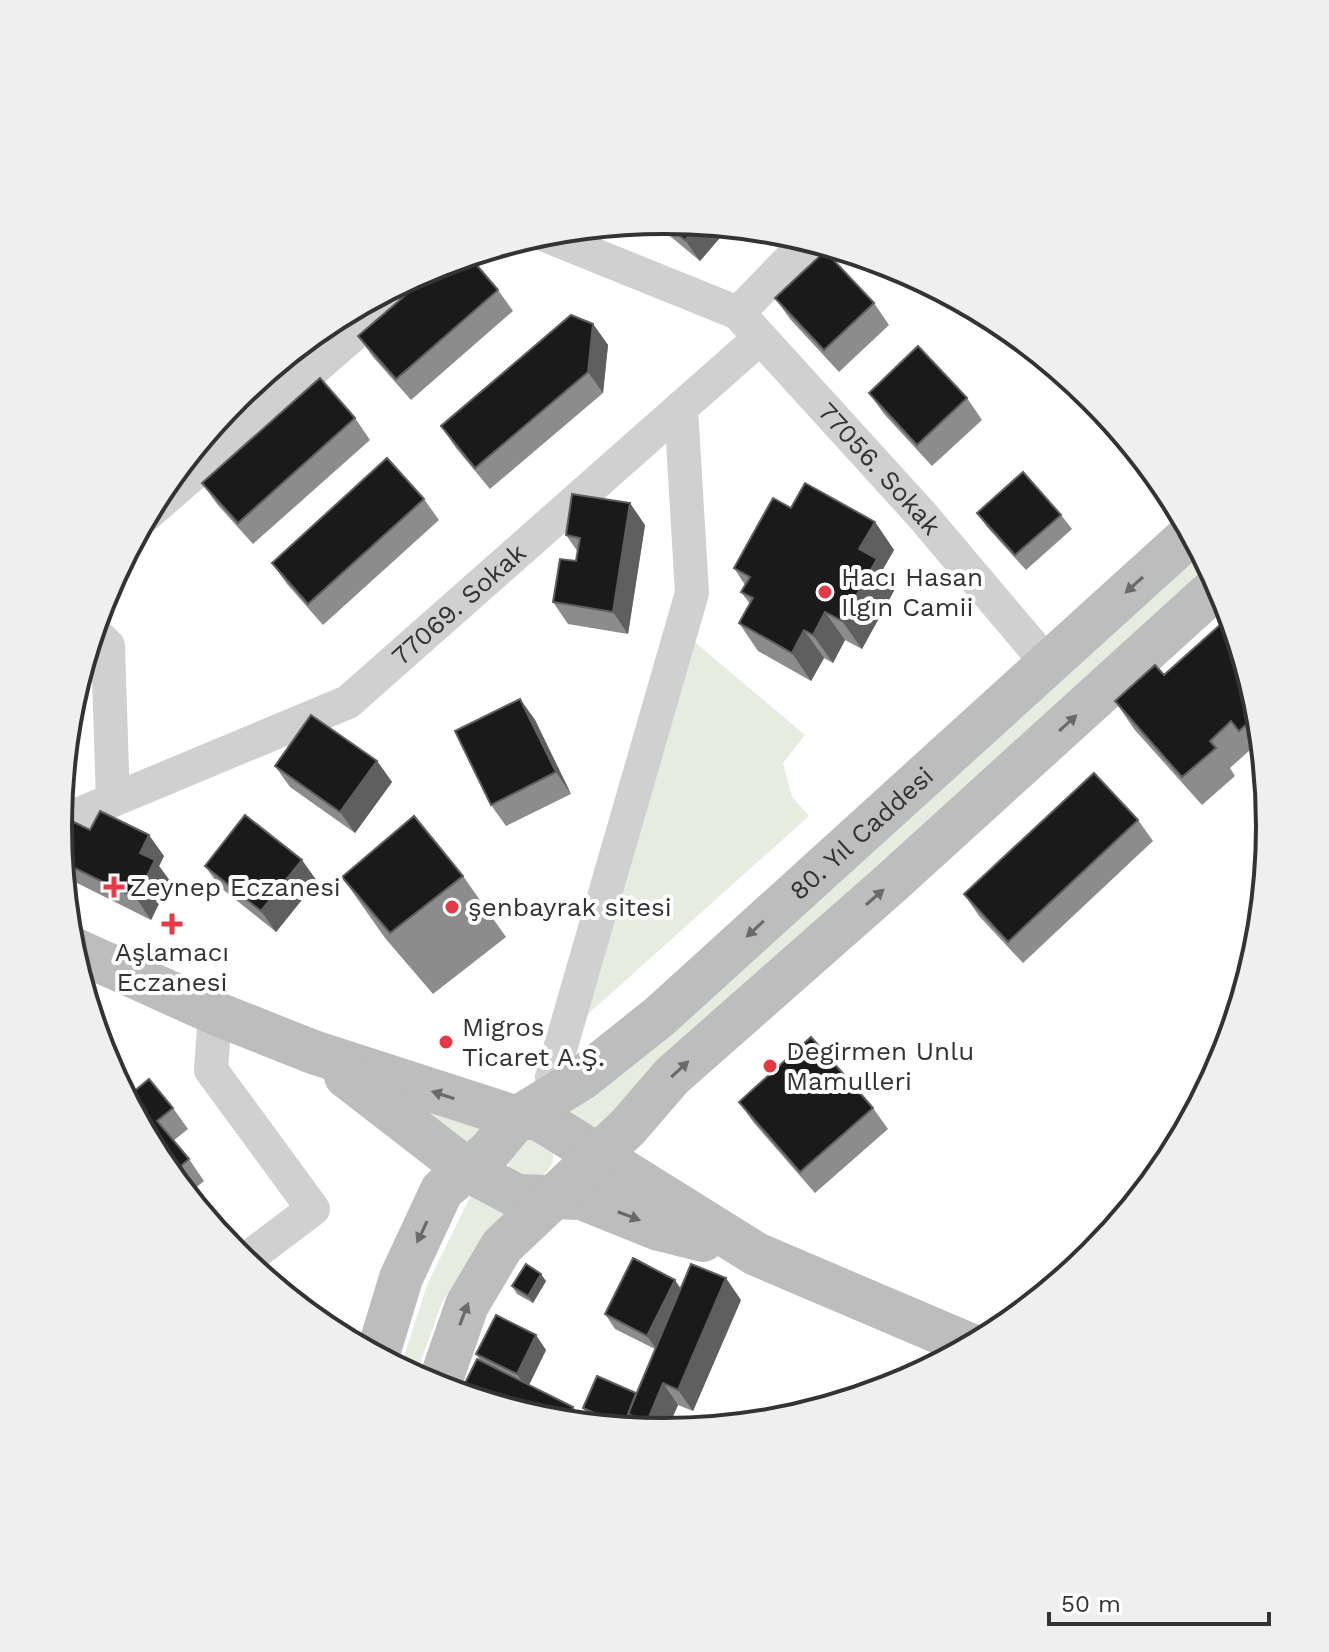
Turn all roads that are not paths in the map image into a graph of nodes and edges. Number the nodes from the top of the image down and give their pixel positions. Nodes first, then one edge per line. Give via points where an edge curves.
1 (562, 243) edge
2 (802, 250) edge
3 (375, 309) edge
4 (749, 326) junction
5 (254, 401) edge
6 (681, 408) junction
7 (199, 459) edge
8 (1184, 541) edge
9 (1210, 594) edge
10 (102, 640) edge
11 (1047, 663) junction
12 (113, 800) junction
13 (72, 817) edge
14 (86, 955) edge
15 (215, 1013) junction
16 (313, 1052) junction
17 (561, 1093) junction
18 (517, 1118) junction
19 (597, 1156) junction
20 (466, 1169) junction
21 (554, 1196) junction
22 (255, 1253) edge
23 (756, 1254) junction
24 (959, 1340) edge
25 (380, 1346) edge
26 (443, 1375) edge

1 - 4 street
2 - 4 street, 77069. Sokak
3 - 5 street
4 - 6 street, 77069. Sokak
4 - 11 street, 77056. Sokak via 921,514
5 - 7 street
6 - 12 street, 77069. Sokak via 348,702
6 - 17 street via 692,593 552,1077
8 -> 11 main road, 80. Yıl Caddesi
19 -> 9 main road via 672,1076
10 - 12 street via 108,646
11 -> 17 main road, 80. Yıl Caddesi via 660,1016
12 - 13 street, 77069. Sokak
14 - 15 main road
15 - 16 main road
15 - 22 street via 211,1070 313,1209
18 -> 16 main road
16 - 20 main road
17 - 18 main road, 80. Yıl Caddesi
18 - 19 main road via 538,1118
18 - 20 main road via 489,1152
19 - 21 main road
19 - 23 main road
20 - 21 main road via 517,1196
20 -> 25 main road via 436,1202 401,1278
21 -> 23 main road via 582,1198 659,1229
26 -> 21 main road via 467,1305 502,1246
23 - 24 main road

